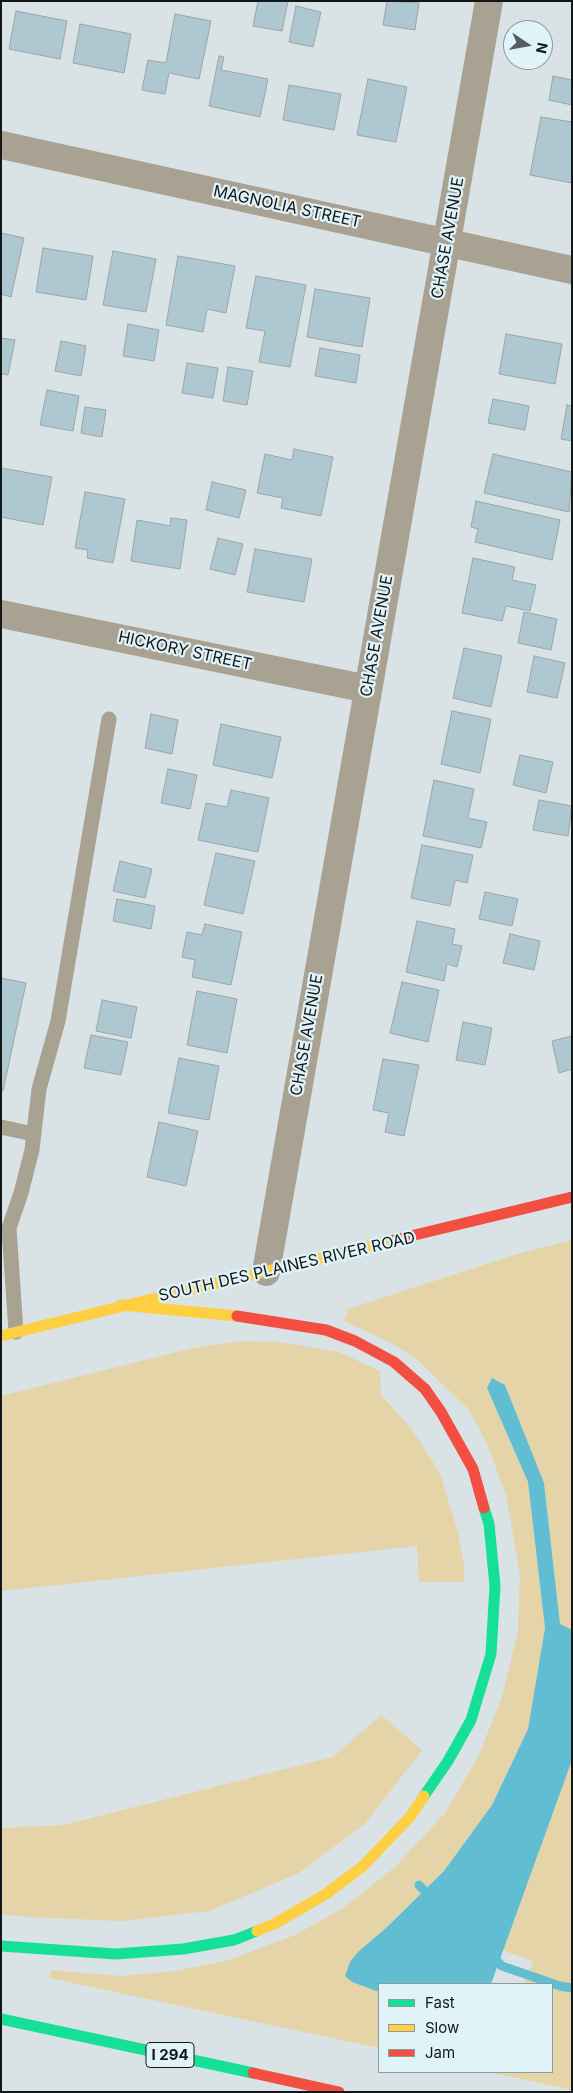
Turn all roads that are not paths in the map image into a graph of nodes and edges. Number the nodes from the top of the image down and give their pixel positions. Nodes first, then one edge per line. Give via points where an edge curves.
1 (489, 1) edge
2 (1, 145) edge
3 (447, 241) junction
4 (572, 270) edge
5 (1, 614) edge
6 (368, 689) junction
7 (108, 719) dead end
8 (1, 1127) edge
9 (33, 1134) junction
10 (572, 1197) edge
11 (266, 1272) junction
12 (121, 1305) junction
13 (9, 1334) edge
14 (1, 1946) edge
15 (1, 2019) edge
16 (339, 2092) edge

1 - 3 street, CHASE AVENUE
2 - 3 street, MAGNOLIA STREET
3 - 4 street, MAGNOLIA STREET
3 - 6 street, CHASE AVENUE
5 - 6 street, HICKORY STREET
6 - 11 street, CHASE AVENUE
7 - 9 lane via 58,1021 39,1089
8 - 9 lane
9 - 13 lane via 21,1193 9,1228
10 - 11 main road, SOUTH DES PLAINES RIVER ROAD
11 - 12 main road, SOUTH DES PLAINES RIVER ROAD
12 - 13 main road, SOUTH DES PLAINES RIVER ROAD
12 - 14 main road via 266,1319 326,1330 394,1362 425,1389 473,1469 488,1524 496,1586 491,1654 471,1720 410,1817 363,1866 326,1894 276,1923 234,1940 183,1949 116,1954
15 - 16 main road, I 294

